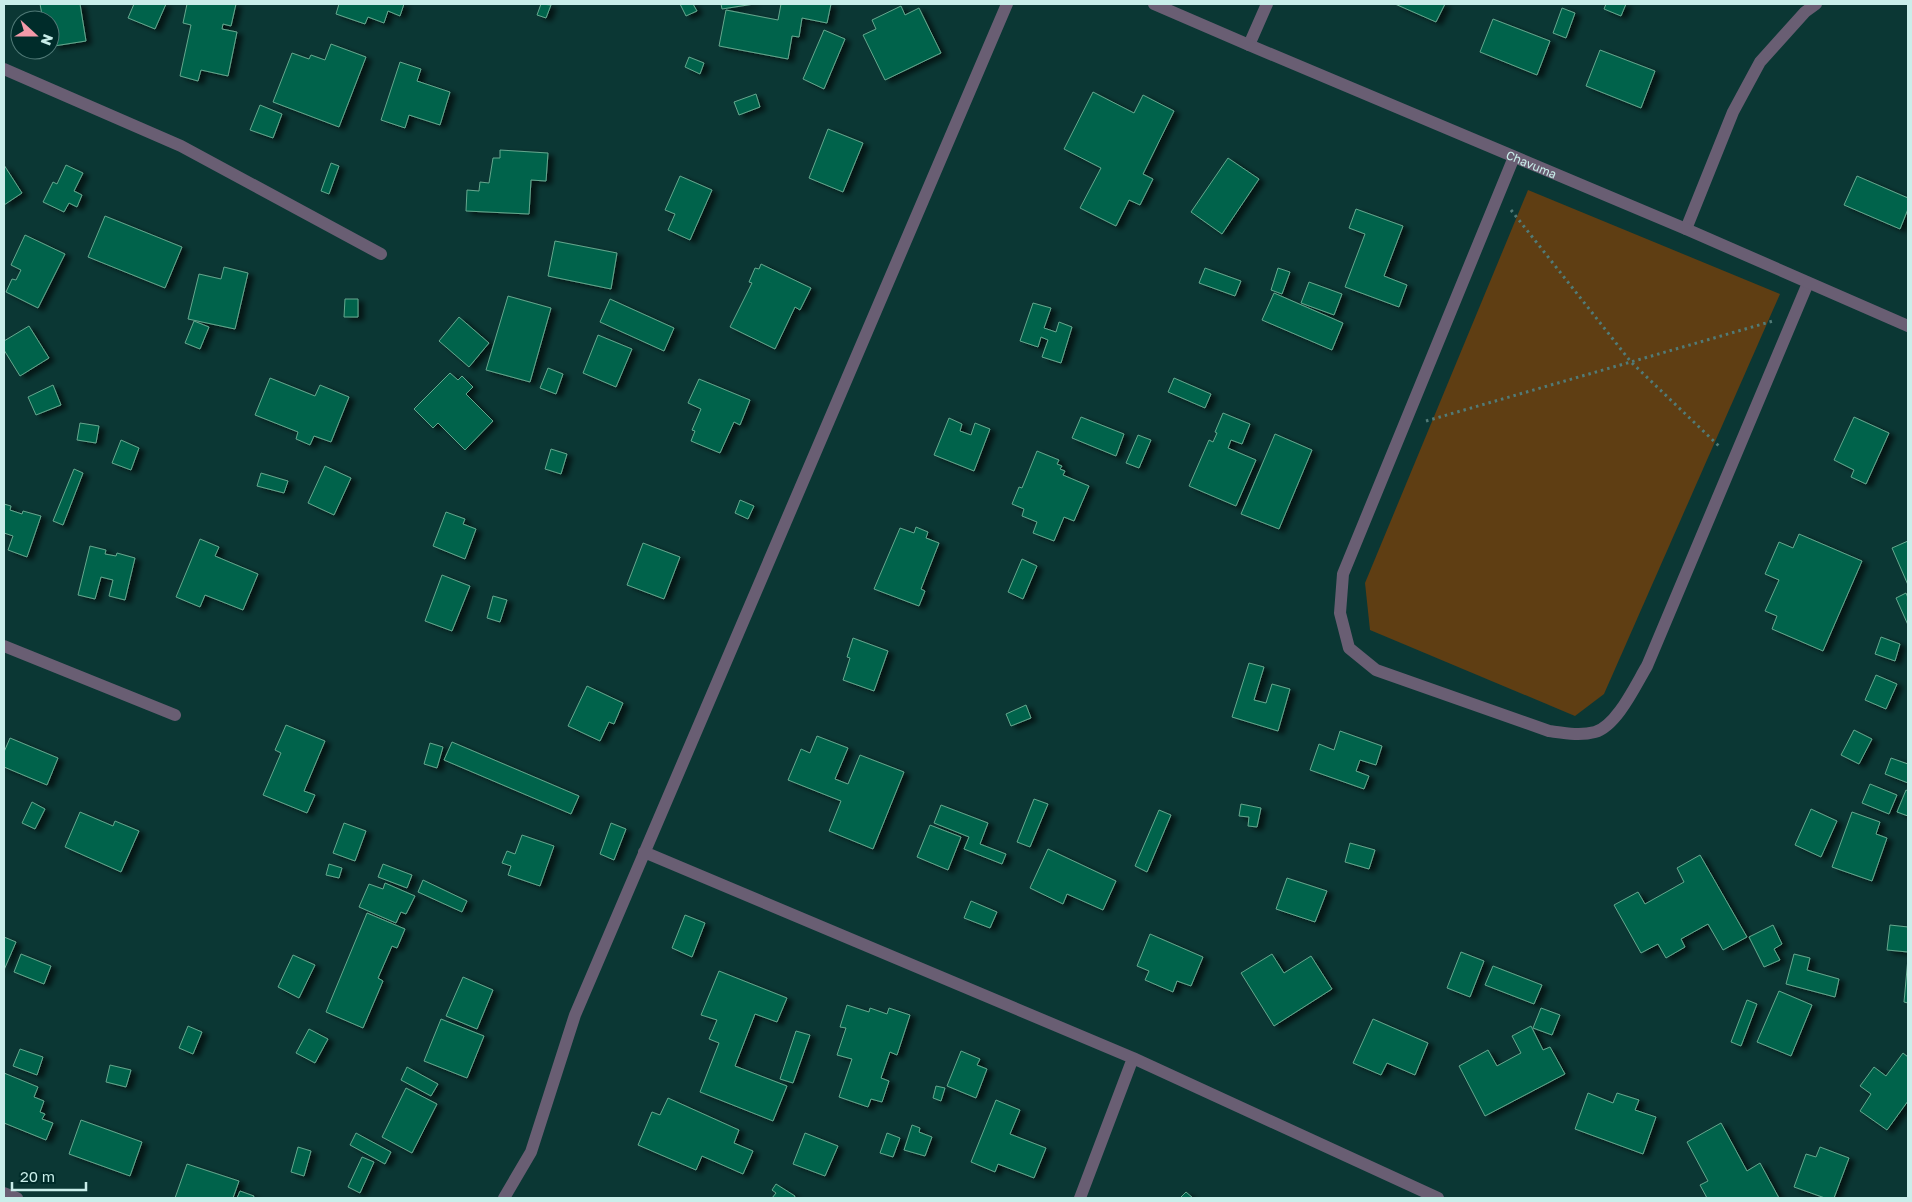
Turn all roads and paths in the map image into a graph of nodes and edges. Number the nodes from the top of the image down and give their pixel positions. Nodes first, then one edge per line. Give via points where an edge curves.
1 (1007, 4) edge
2 (1154, 4) edge
3 (1267, 4) edge
4 (1816, 4) edge
5 (1249, 46) junction
6 (4, 69) edge
7 (1514, 157) junction
8 (1499, 194) junction
9 (1686, 229) junction
10 (381, 254) dead end
11 (1808, 283) junction
12 (1795, 314) junction
13 (1908, 326) edge
14 (1631, 362) junction
15 (1404, 427) junction
16 (1733, 460) junction
17 (4, 646) edge
18 (175, 715) dead end
19 (644, 852) junction
20 (1133, 1058) junction
21 (4, 1193) edge
22 (17, 1198) edge
23 (504, 1198) edge
24 (1080, 1198) edge
25 (1438, 1198) edge

1 - 19 street
2 - 5 street, Chavuma
3 - 5 street
4 - 9 street via 1760,62 1733,112
5 - 7 street, Chavuma
6 - 10 street via 181,146
7 - 8 street
7 - 9 street, Chavuma
8 - 14 path
8 - 15 street
9 - 11 street, Chavuma
11 - 12 street
11 - 13 street, Chavuma
12 - 14 path
12 - 16 street
14 - 15 path
14 - 16 path
15 - 16 street via 1343,574 1340,613 1349,648 1376,670 1549,731 1578,734 1597,732 1617,716 1647,666
17 - 18 street
19 - 20 street
19 - 23 street via 575,1015 531,1152
20 - 24 street
20 - 25 street
21 - 22 street

